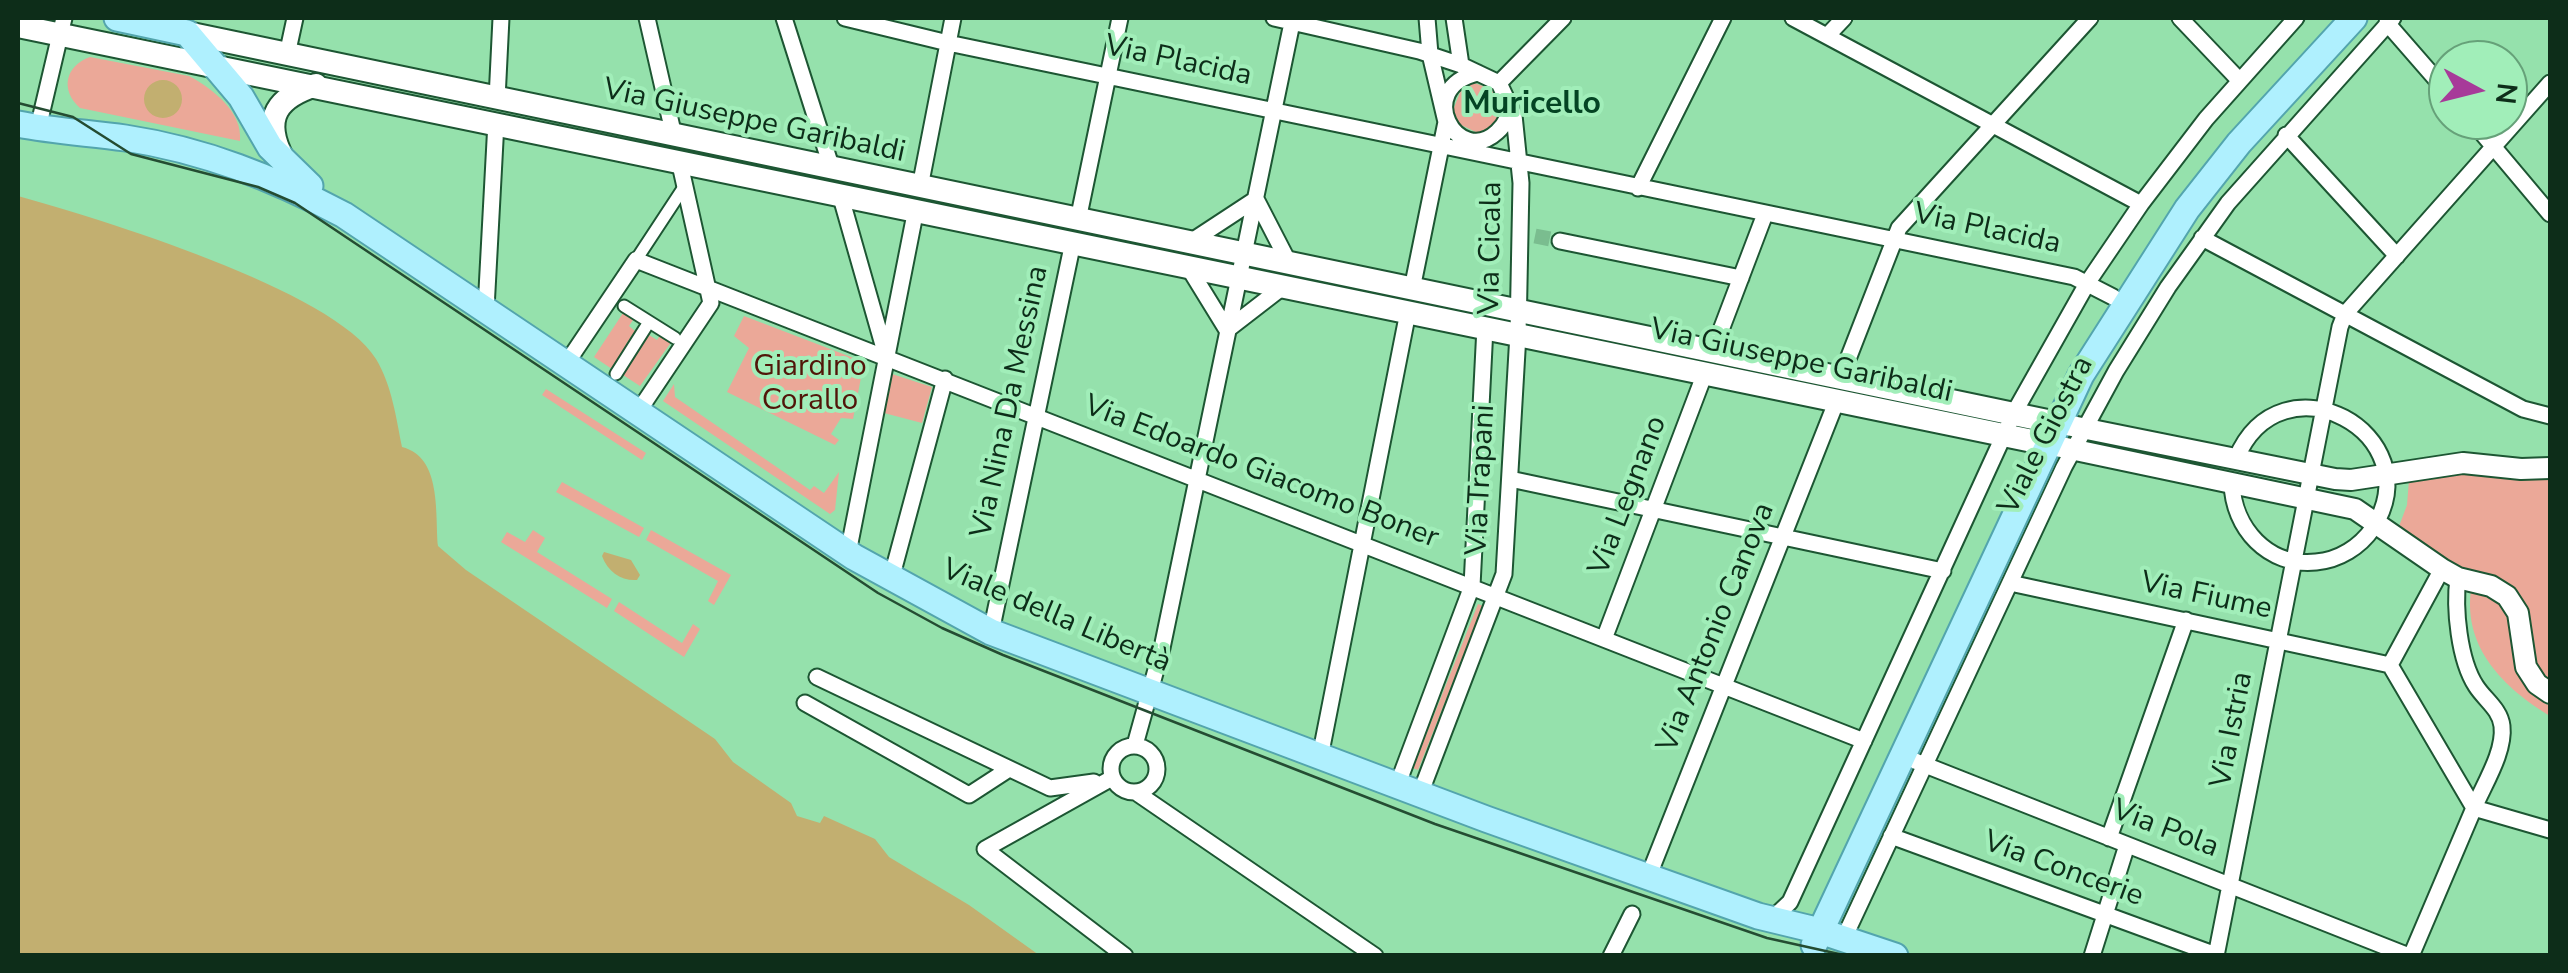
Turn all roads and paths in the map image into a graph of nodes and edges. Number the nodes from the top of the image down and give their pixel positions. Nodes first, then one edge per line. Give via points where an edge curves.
1 (117, 18) edge
2 (501, 18) edge
3 (648, 18) edge
4 (784, 18) edge
5 (845, 18) edge
6 (953, 18) edge
7 (1120, 18) edge
8 (1274, 18) edge
9 (1427, 18) edge
10 (1446, 18) edge
11 (1454, 18) edge
12 (1563, 18) edge
13 (1722, 18) edge
14 (1794, 18) edge
15 (1844, 18) edge
16 (2090, 18) edge
17 (2180, 18) edge
18 (2296, 18) edge
19 (2334, 18) edge
20 (2354, 18) edge
21 (1292, 20) edge
22 (2390, 20) edge
23 (294, 23) edge
24 (18, 26) edge
25 (62, 26) edge
26 (187, 33) junction
27 (1827, 36) junction
28 (948, 43) junction
29 (1430, 54) junction
30 (295, 57) junction
31 (1455, 62) junction
32 (215, 64) junction
33 (2428, 68) edge
34 (1478, 73) junction
35 (1108, 76) junction
36 (2238, 80) junction
37 (1500, 83) junction
38 (2550, 83) edge
39 (316, 85) junction
40 (1445, 98) junction
41 (1509, 100) junction
42 (496, 110) junction
43 (1274, 110) junction
44 (1446, 122) junction
45 (28, 126) edge
46 (1990, 126) junction
47 (2286, 134) junction
48 (674, 136) junction
49 (2488, 140) edge
50 (1476, 141) junction
51 (1442, 145) junction
52 (2494, 147) junction
53 (679, 160) junction
54 (1520, 163) junction
55 (286, 166) junction
56 (832, 169) junction
57 (684, 188) junction
58 (1638, 188) junction
59 (840, 194) junction
60 (918, 198) junction
61 (1256, 199) junction
62 (2141, 204) junction
63 (1766, 214) junction
64 (2550, 214) edge
65 (344, 215) junction
66 (1075, 231) junction
67 (1894, 238) junction
68 (2202, 238) junction
69 (1560, 241) tunnel mouth
70 (1189, 253) junction
71 (1244, 253) junction
72 (2396, 256) junction
73 (636, 260) junction
74 (1289, 263) junction
75 (1239, 276) junction
76 (1741, 278) junction
77 (2088, 282) junction
78 (707, 285) junction
79 (1284, 286) junction
80 (2113, 297) junction
81 (1410, 300) junction
82 (624, 306) dead end
83 (486, 309) junction
84 (2345, 314) junction
85 (649, 322) junction
86 (1518, 322) junction
87 (1486, 327) junction
88 (1226, 330) junction
89 (675, 338) dead end
90 (886, 356) junction
91 (1709, 362) junction
92 (566, 364) junction
93 (616, 374) dead end
94 (945, 379) junction
95 (1839, 389) junction
96 (2325, 403) junction
97 (638, 412) junction
98 (2014, 413) junction
99 (1036, 415) junction
100 (2550, 416) edge
101 (2085, 428) junction
102 (2044, 432) junction
103 (2005, 436) junction
104 (2074, 450) junction
105 (2236, 459) junction
106 (2550, 466) edge
107 (2311, 474) junction
108 (2392, 474) junction
109 (1198, 478) junction
110 (1510, 479) junction
111 (2232, 483) junction
112 (2307, 497) junction
113 (1653, 509) junction
114 (2382, 526) junction
115 (1783, 536) junction
116 (1362, 542) junction
117 (848, 553) junction
118 (2292, 568) junction
119 (1943, 570) junction
120 (2450, 574) junction
121 (891, 579) junction
122 (2010, 583) junction
123 (1472, 586) junction
124 (1497, 596) junction
125 (2186, 620) junction
126 (990, 632) junction
127 (1604, 638) junction
128 (2278, 640) junction
129 (2390, 665) junction
130 (817, 677) dead end
131 (1724, 686) junction
132 (2550, 693) edge
133 (1152, 694) junction
134 (805, 704) dead end
135 (1864, 741) junction
136 (1135, 746) junction
137 (1320, 757) junction
138 (1913, 760) junction
139 (1009, 769) junction
140 (1112, 778) junction
141 (1408, 790) junction
142 (1137, 793) junction
143 (2474, 808) junction
144 (2550, 830) edge
145 (1891, 836) junction
146 (2109, 838) junction
147 (2128, 844) junction
148 (1648, 875) junction
149 (2230, 885) junction
150 (1632, 914) dead end
151 (2105, 914) junction
152 (1801, 930) edge
153 (2216, 955) edge
154 (1125, 956) edge
155 (1376, 956) edge
156 (1610, 956) edge
157 (1895, 956) edge
158 (2092, 956) edge
159 (2410, 956) edge

1 - 26 main road
2 - 42 street
3 - 48 street
4 - 56 street
5 - 28 street, Via Placida
6 - 28 street
7 - 35 street, Via Nina Da Messina
8 - 21 street
9 - 29 street
10 - 31 street
11 - 31 street
12 - 37 street
13 - 58 street
14 - 27 street
15 - 27 street
16 - 46 street, Via Antonio Canova
17 - 36 street
18 - 36 street, Viale Giostra
19 - 80 main road, Viale Giostra via 2228,136
20 - 102 main road, Viale Giostra via 2187,209
21 - 29 street
21 - 43 street
22 - 33 street
22 - 47 street, Viale Giostra
23 - 30 street
24 - 25 main road, Via Giuseppe Garibaldi
25 - 32 main road, Via Giuseppe Garibaldi
25 - 45 street
26 - 30 main road, Via Giuseppe Garibaldi
26 - 32 main road
27 - 46 street
28 - 35 street, Via Placida
28 - 60 street
29 - 31 street
29 - 44 street
30 - 42 main road, Via Giuseppe Garibaldi
31 - 34 street
31 - 40 street
32 - 39 main road, Via Giuseppe Garibaldi
32 - 55 main road
34 - 37 street
34 - 40 street via 1462,76
35 - 43 street, Via Placida
35 - 66 street, Via Nina Da Messina
36 - 62 street, Viale Giostra
37 - 41 street
38 - 52 street
39 - 42 main road, Via Giuseppe Garibaldi
39 - 55 main road via 291,93 278,108 274,133
40 - 44 street
41 - 50 street via 1502,128
41 - 54 street, Via Cicala
42 - 48 main road, Via Giuseppe Garibaldi
42 - 53 main road, Via Giuseppe Garibaldi
42 - 83 street
43 - 51 street, Via Placida
43 - 61 street
44 - 50 street
44 - 51 street
45 - 65 main road via 126,138 227,162
46 - 62 street
46 - 67 street, Via Antonio Canova
47 - 68 street, Viale Giostra
47 - 72 street
48 - 56 main road, Via Giuseppe Garibaldi
49 - 52 street
50 - 51 street
51 - 54 street, Via Placida
51 - 81 street
52 - 64 street
52 - 72 street
53 - 57 street
53 - 59 main road, Via Giuseppe Garibaldi
54 - 58 street, Via Placida
54 - 86 street, Via Cicala via 1527,235
55 - 65 main road
56 - 60 main road, Via Giuseppe Garibaldi
57 - 73 street
57 - 78 street
58 - 63 street, Via Placida
59 - 60 main road, Via Giuseppe Garibaldi
59 - 90 street
60 - 66 main road, Via Giuseppe Garibaldi
60 - 90 street
61 - 70 street
61 - 71 street
61 - 74 street
62 - 77 street, Viale Giostra
63 - 67 street, Via Placida
63 - 76 street, Via Legnano
65 - 83 main road, Viale della Libertà
66 - 70 main road, Via Giuseppe Garibaldi
66 - 99 street, Via Nina Da Messina
67 - 77 street, Via Placida
67 - 95 street, Via Antonio Canova
68 - 84 street
68 - 101 street, Viale Giostra
69 - 76 street
70 - 71 main road, Via Giuseppe Garibaldi
70 - 75 main road, Via Giuseppe Garibaldi
70 - 88 street
71 - 74 main road, Via Giuseppe Garibaldi
71 - 75 street
72 - 84 street
73 - 78 street, Via Edoardo Giacomo Boner
73 - 92 street
74 - 81 main road, Via Giuseppe Garibaldi
75 - 79 main road, Via Giuseppe Garibaldi
75 - 88 street
76 - 91 street, Via Legnano
77 - 80 street, Via Placida
77 - 98 street, Viale Giostra
78 - 90 street, Via Edoardo Giacomo Boner
78 - 97 street via 710,303
79 - 81 main road, Via Giuseppe Garibaldi
79 - 88 street
80 - 102 main road, Viale Giostra
81 - 86 main road, Via Giuseppe Garibaldi
81 - 87 main road, Via Giuseppe Garibaldi
81 - 116 street
82 - 85 street
83 - 92 main road, Viale della Libertà
84 - 96 street, Via Istria
84 - 100 street via 2523,409
85 - 89 street
85 - 93 street
86 - 87 main road, Via Giuseppe Garibaldi
86 - 91 main road, Via Giuseppe Garibaldi
86 - 110 street, Via Trapani
87 - 123 street, Via Trapani
88 - 109 street
90 - 94 street, Via Edoardo Giacomo Boner
90 - 117 street
91 - 95 main road, Via Giuseppe Garibaldi
91 - 113 street, Via Legnano
92 - 97 main road, Viale della Libertà
94 - 99 street, Via Edoardo Giacomo Boner
94 - 121 street
95 - 98 main road, Via Giuseppe Garibaldi
95 - 103 main road, Via Giuseppe Garibaldi
95 - 115 street, Via Antonio Canova
96 - 105 street via 2271,417
96 - 107 street, Via Istria
96 - 108 street via 2370,438
97 - 117 main road, Viale della Libertà
98 - 102 main road, Via Giuseppe Garibaldi
98 - 103 street, Viale Giostra
99 - 109 street, Via Edoardo Giacomo Boner
99 - 126 street, Via Nina Da Messina
101 - 102 street, Via Giuseppe Garibaldi
101 - 104 street, Viale Giostra
101 - 105 street, Via Giuseppe Garibaldi
102 - 103 main road, Via Giuseppe Garibaldi
102 - 104 street, Via Giuseppe Garibaldi
102 - 138 main road, Viale Giostra
102 - 152 main road, Viale Giostra
103 - 119 street, Viale Giostra
104 - 111 street, Via Giuseppe Garibaldi
104 - 122 street, Viale Giostra
105 - 107 street, Via Giuseppe Garibaldi
106 - 108 street, Via Giuseppe Garibaldi via 2464,463
107 - 108 street, Via Giuseppe Garibaldi via 2352,480
107 - 112 street, Via Istria
108 - 114 street
109 - 116 street, Via Edoardo Giacomo Boner
109 - 133 street
110 - 113 street
110 - 124 street, Via Trapani
111 - 112 street, Via Giuseppe Garibaldi
111 - 118 street via 2236,512 2249,535
112 - 114 street, Via Giuseppe Garibaldi via 2340,503
112 - 118 street, Via Istria
113 - 115 street
113 - 127 street, Via Legnano
114 - 118 street via 2342,555
114 - 120 street, Via Giuseppe Garibaldi
115 - 119 street
115 - 131 street, Via Antonio Canova
116 - 123 street, Via Edoardo Giacomo Boner
116 - 137 street
117 - 121 main road, Viale della Libertà
118 - 128 street, Via Istria
119 - 135 street, Viale Giostra
120 - 129 street
120 - 132 street, Via Giuseppe Garibaldi via 2508,596 2518,613 2526,667
120 - 143 street via 2469,668 2502,726
121 - 126 main road, Viale della Libertà
122 - 125 street, Via Fiume
122 - 138 street, Viale Giostra
123 - 124 street, Via Edoardo Giacomo Boner
123 - 141 street, Via Trapani
124 - 127 street, Via Edoardo Giacomo Boner
124 - 141 street, Via Trapani
125 - 128 street, Via Fiume
125 - 146 street
126 - 133 main road, Viale della Libertà
127 - 131 street, Via Edoardo Giacomo Boner
128 - 129 street, Via Fiume
128 - 149 street, Via Istria
129 - 143 street
130 - 139 street
131 - 135 street, Via Edoardo Giacomo Boner
131 - 148 street, Via Antonio Canova
133 - 136 street
133 - 137 main road, Viale della Libertà
134 - 139 street via 969,795
135 - 152 street, Viale Giostra
136 - 140 street via 1115,756
136 - 142 street via 1149,751 1158,772
137 - 141 main road, Viale della Libertà
138 - 145 street, Viale Giostra
138 - 146 street, Via Pola
138 - 152 main road, Viale Giostra
139 - 140 street via 1050,788
140 - 142 street via 1122,790
140 - 154 street via 985,849
141 - 148 main road, Viale della Libertà
142 - 155 street
143 - 144 street
143 - 159 street
145 - 151 street, Via Concerie
145 - 152 street, Viale Giostra
146 - 147 street, Via Pola
147 - 149 street, Via Pola
147 - 151 street
148 - 152 main road, Viale della Libertà
149 - 153 street, Via Istria
149 - 159 street, Via Pola
150 - 156 street
151 - 153 street, Via Concerie
151 - 158 street
152 - 157 main road, Viale della Libertà

